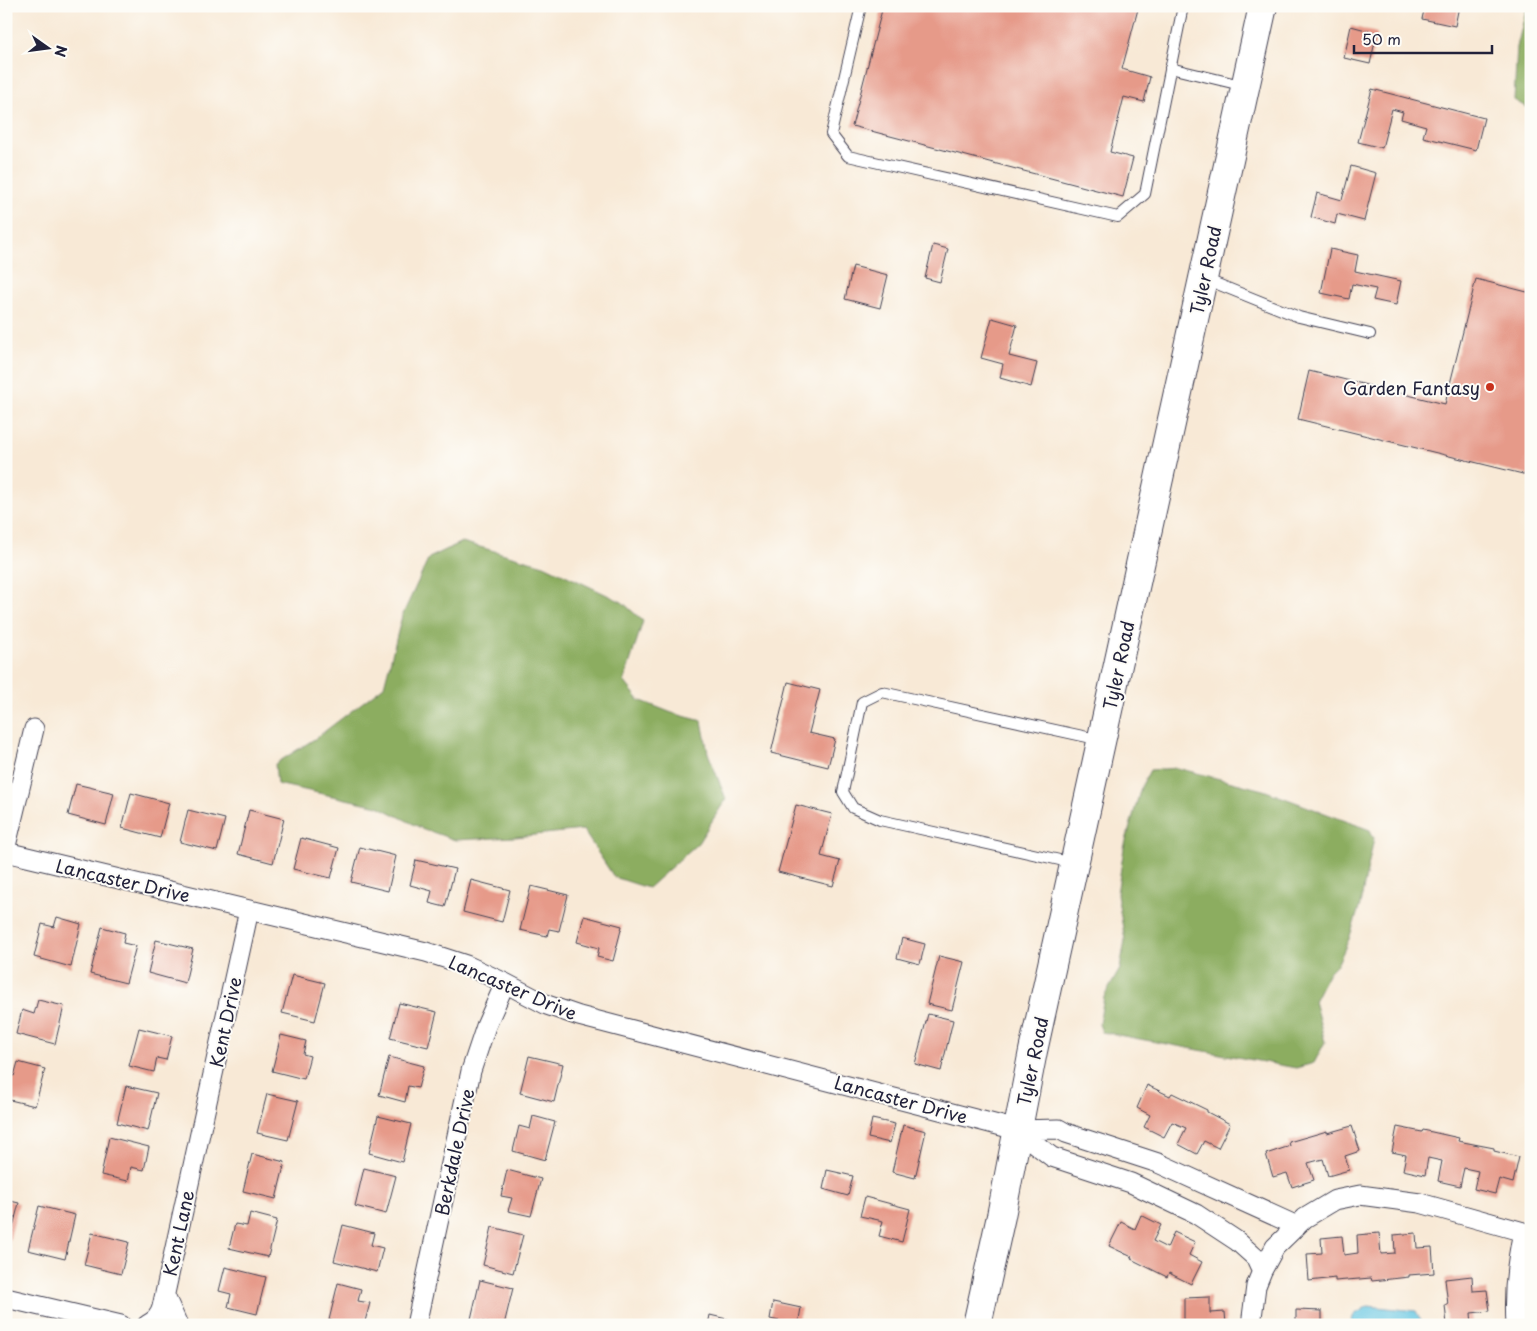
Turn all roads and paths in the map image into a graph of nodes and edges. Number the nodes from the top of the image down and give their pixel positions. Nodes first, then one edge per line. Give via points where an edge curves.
1 (861, 6) edge
2 (1183, 6) edge
3 (1263, 6) edge
4 (1170, 68) junction
5 (1245, 86) junction
6 (1203, 278) junction
7 (1370, 334) dead end
8 (34, 729) dead end
9 (1102, 740) junction
10 (6, 846) edge
11 (6, 852) edge
12 (1075, 863) junction
13 (249, 910) junction
14 (505, 983) junction
15 (1017, 1130) junction
16 (200, 1135) joint
17 (1158, 1163) junction
18 (1147, 1190) junction
19 (1297, 1226) junction
20 (1527, 1233) edge
21 (1262, 1271) junction
22 (164, 1296) junction
23 (6, 1298) edge
24 (116, 1324) edge
25 (147, 1325) edge
26 (178, 1325) edge
27 (416, 1325) edge
28 (977, 1325) edge
29 (1251, 1325) edge
30 (1515, 1325) edge

1 - 4 lane via 831,134 848,156 1118,217 1144,194
2 - 4 lane
3 - 5 street, Tyler Road
4 - 5 lane
5 - 6 street, Tyler Road
6 - 7 lane via 1299,317
6 - 9 street, Tyler Road
8 - 10 street
9 - 12 street, Tyler Road
9 - 12 lane via 882,692 862,702 843,792 853,808 880,820
11 - 13 street, Lancaster Drive
12 - 15 street, Tyler Road
13 - 14 street, Lancaster Drive via 426,952 466,965
13 - 16 street, Kent Drive
14 - 15 street, Lancaster Drive via 547,1005 579,1016
14 - 27 street, Berkdale Drive via 471,1071
15 - 17 street via 1059,1129
15 - 18 street via 1052,1157
15 - 28 street, Tyler Road
16 - 22 street, Kent Lane
17 - 18 street
17 - 19 street
18 - 21 street via 1196,1214 1237,1241 1256,1258
19 - 20 street via 1335,1200 1360,1194 1420,1203
19 - 21 street via 1275,1247
20 - 30 street via 1516,1271
21 - 29 street via 1256,1286
22 - 25 street, Kent Lane via 160,1313
22 - 26 street
23 - 24 street

